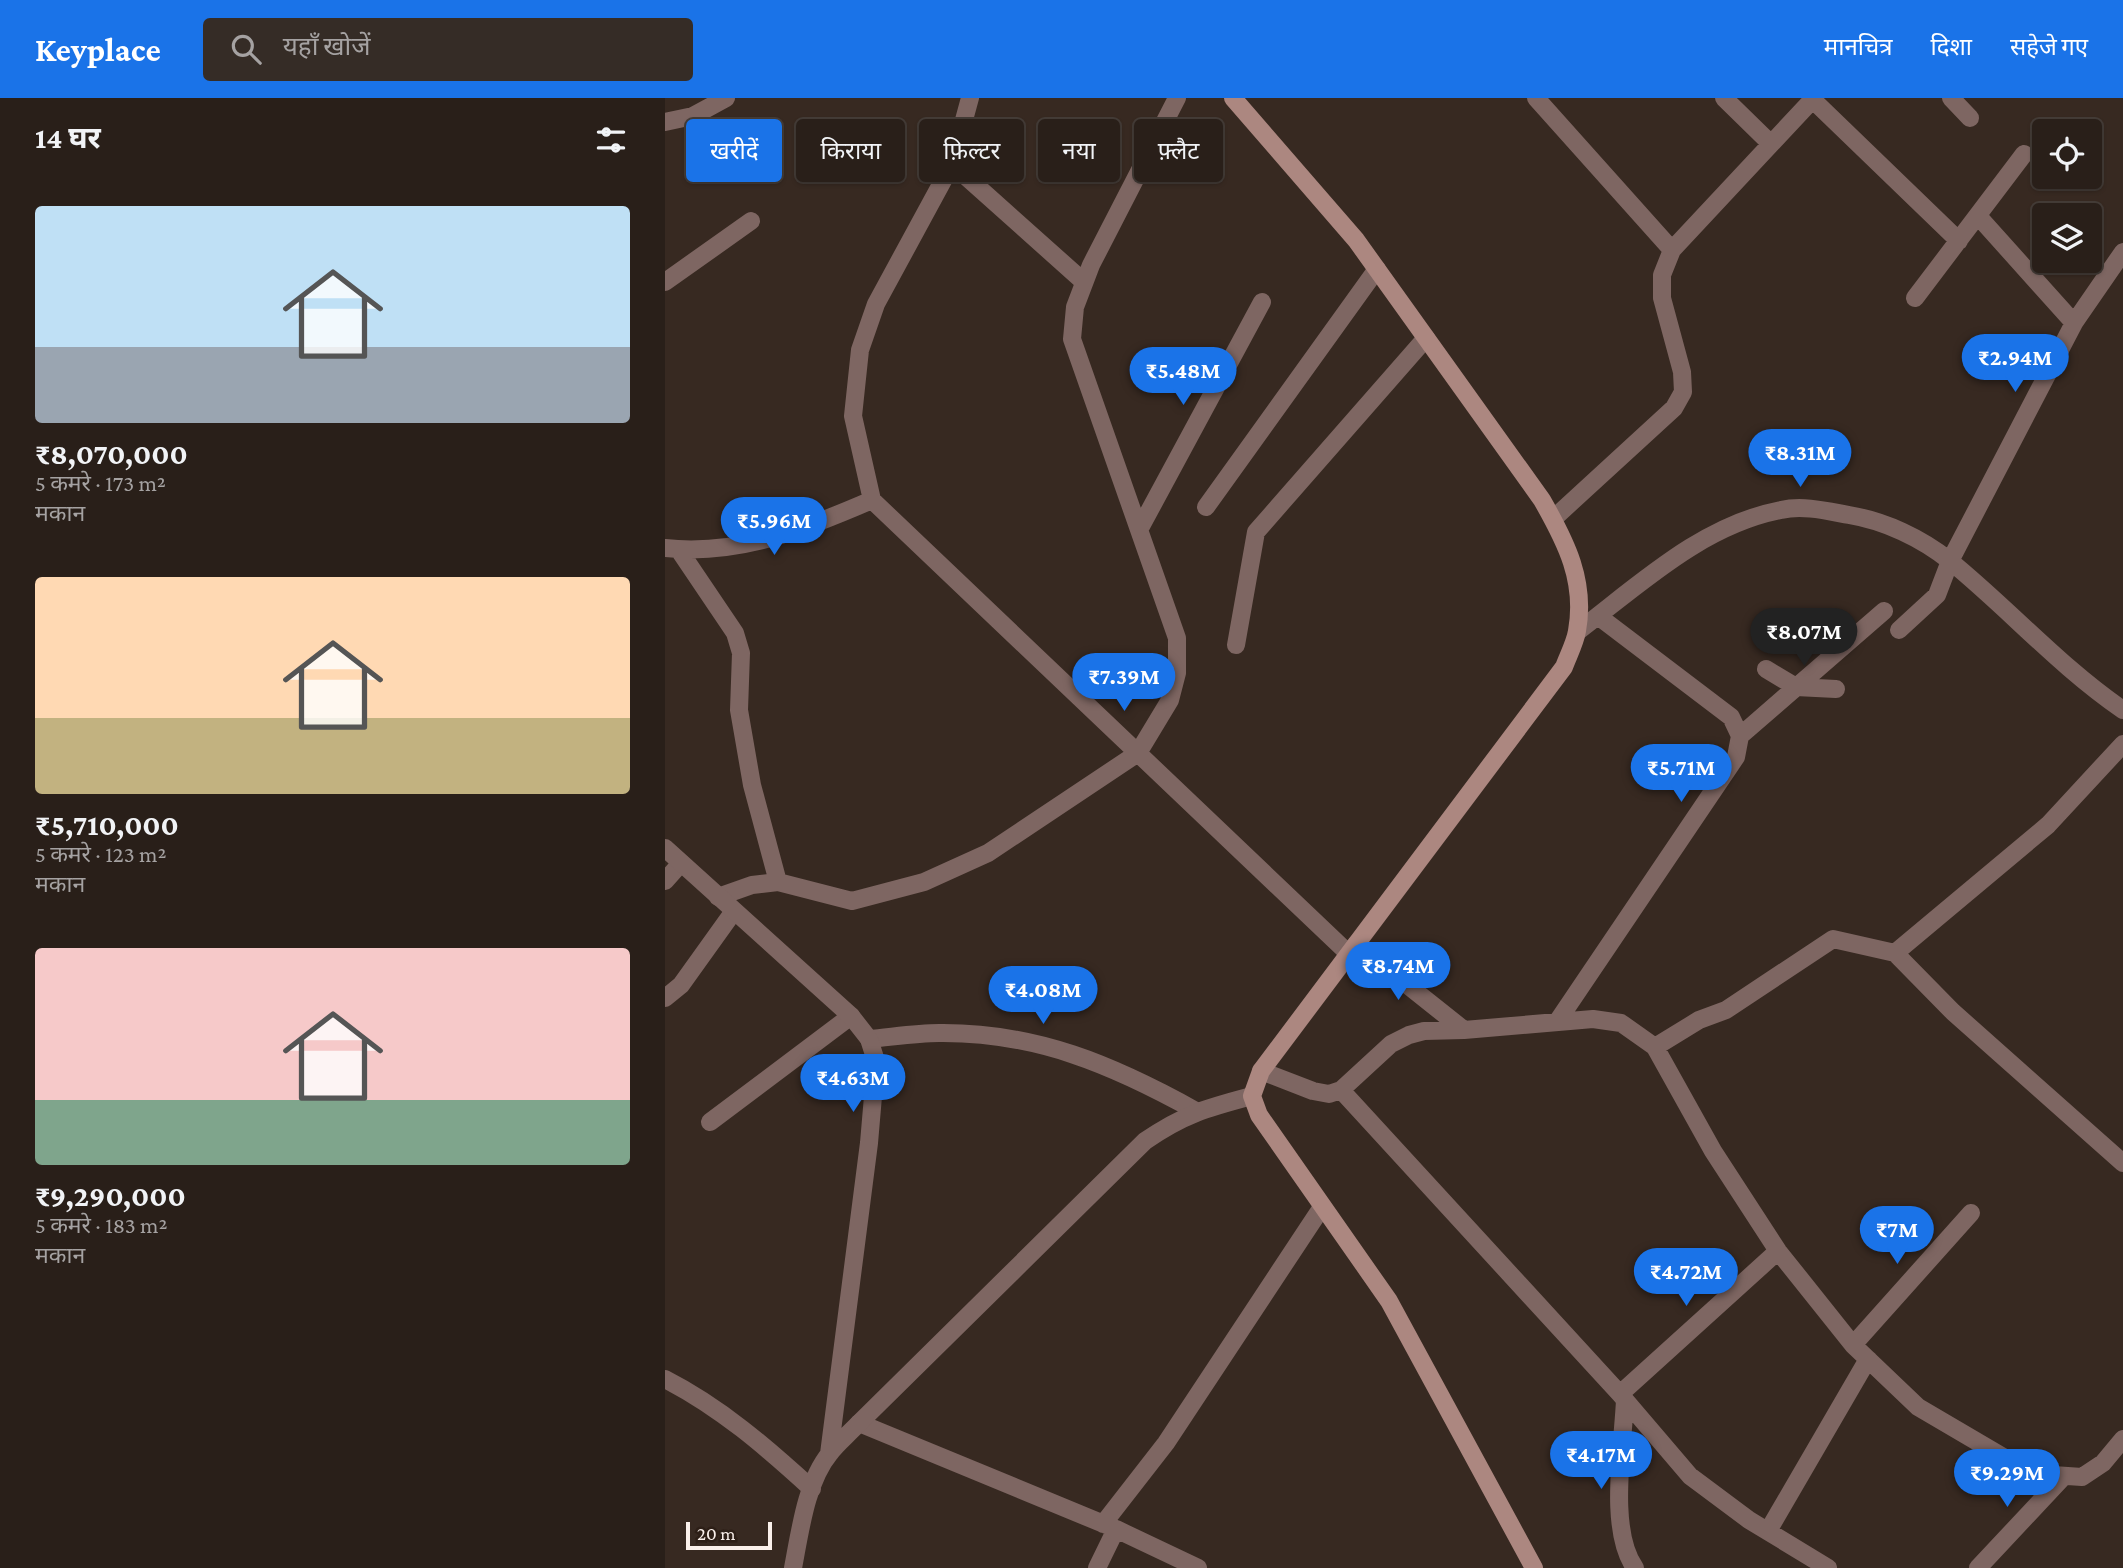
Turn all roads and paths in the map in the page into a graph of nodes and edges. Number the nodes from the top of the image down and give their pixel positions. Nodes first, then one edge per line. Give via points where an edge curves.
1 (726, 98) edge
2 (970, 98) edge
3 (1177, 98) edge
4 (1535, 98) edge
5 (1724, 98) edge
6 (1951, 98) edge
7 (1237, 99) edge
8 (1814, 99) edge
9 (1970, 118) dead end
10 (964, 119) edge
11 (665, 121) edge
12 (1770, 144) junction
13 (2024, 154) dead end
14 (942, 182) edge
15 (972, 182) edge
16 (1978, 216) junction
17 (751, 221) dead end
18 (1959, 241) junction
19 (1672, 250) junction
20 (2123, 251) edge
21 (1377, 269) junction
22 (665, 282) edge
23 (1084, 282) junction
24 (1915, 298) dead end
25 (1262, 302) dead end
26 (2074, 323) junction
27 (1426, 338) junction
28 (872, 500) junction
29 (1206, 507) dead end
30 (1553, 519) junction
31 (1139, 530) junction
32 (672, 549) edge
33 (1950, 561) junction
34 (1884, 611) dead end
35 (1598, 616) junction
36 (1899, 630) dead end
37 (1577, 632) junction
38 (1236, 645) dead end
39 (1766, 669) dead end
40 (1796, 687) junction
41 (1836, 689) dead end
42 (2123, 710) edge
43 (1740, 736) junction
44 (2123, 744) edge
45 (1138, 753) junction
46 (665, 848) edge
47 (681, 863) junction
48 (665, 881) edge
49 (778, 882) junction
50 (718, 897) junction
51 (734, 911) junction
52 (1353, 949) junction
53 (1895, 953) junction
54 (665, 998) edge
55 (851, 1016) junction
56 (1557, 1022) junction
57 (1465, 1030) junction
58 (869, 1039) junction
59 (1655, 1047) junction
60 (1261, 1071) junction
61 (1341, 1090) junction
62 (1252, 1096) junction
63 (1196, 1111) junction
64 (710, 1122) dead end
65 (2121, 1156) edge
66 (1322, 1206) junction
67 (1971, 1213) dead end
68 (1778, 1251) junction
69 (1853, 1345) junction
70 (1868, 1359) junction
71 (665, 1379) edge
72 (1623, 1397) junction
73 (859, 1423) junction
74 (2123, 1439) edge
75 (829, 1454) junction
76 (2063, 1476) junction
77 (812, 1489) junction
78 (1109, 1526) junction
79 (1768, 1531) junction
80 (793, 1568) edge
81 (1097, 1568) edge
82 (1198, 1568) edge
83 (1534, 1568) edge
84 (1635, 1568) edge
85 (1828, 1568) edge
86 (1978, 1568) edge

1 - 11 street via 693,116
2 - 10 street
3 - 23 street
4 - 19 street
5 - 12 street
6 - 9 street
7 - 21 main road
8 - 12 street
8 - 18 street
12 - 19 street
13 - 16 street
14 - 28 street via 876,304 860,350 853,416
15 - 23 street
16 - 18 street
16 - 26 street
17 - 22 street
18 - 24 street
19 - 30 street via 1661,275 1662,298 1683,392 1674,408
20 - 26 street
21 - 27 main road
21 - 29 street
23 - 31 street via 1075,307 1072,338
25 - 31 street
26 - 33 street
27 - 30 main road
27 - 38 street via 1256,532
28 - 32 street via 803,530 744,545
28 - 45 street
30 - 37 main road via 1566,542 1580,590
31 - 45 street via 1177,638 1177,673 1170,700
32 - 49 street via 735,633 741,653 739,710 744,742
33 - 35 street via 1901,531 1863,517 1805,508 1781,510 1733,524 1677,556
33 - 36 street via 1937,594
33 - 42 street via 2088,686
34 - 40 street
35 - 37 street
35 - 43 street via 1731,717
37 - 52 main road via 1564,667
39 - 40 street
40 - 41 street
40 - 43 street
43 - 56 street via 1736,757
44 - 53 street via 2048,825
45 - 49 street via 988,853 923,882 852,901
45 - 52 street
46 - 47 street
47 - 48 street
47 - 50 street
49 - 50 street
50 - 51 street
51 - 54 street via 681,985
51 - 55 street
52 - 57 street
52 - 60 main road
53 - 59 street via 1833,939 1726,1010 1699,1020
53 - 65 street via 1953,1012
55 - 58 street
55 - 64 street
56 - 57 street
56 - 59 street via 1593,1019 1621,1023
57 - 61 street via 1409,1035 1391,1044
58 - 63 street via 939,1033 1009,1038 1077,1054
58 - 75 street via 876,1061 875,1082
59 - 68 street via 1713,1151
60 - 61 street via 1313,1091 1329,1094
60 - 62 main road
61 - 72 street
62 - 63 street
62 - 66 main road via 1259,1115
63 - 73 street via 1145,1141
66 - 78 street
66 - 83 main road via 1389,1301
67 - 69 street
68 - 69 street
68 - 72 street
69 - 70 street
70 - 76 street via 1918,1407 2010,1461
70 - 79 street
71 - 77 street via 763,1444
72 - 79 street via 1690,1476
72 - 84 street via 1619,1510 1622,1538
73 - 75 street
73 - 78 street
74 - 76 street via 2103,1463 2081,1477
75 - 77 street
76 - 86 street
77 - 80 street
78 - 81 street
78 - 82 street
79 - 85 street

